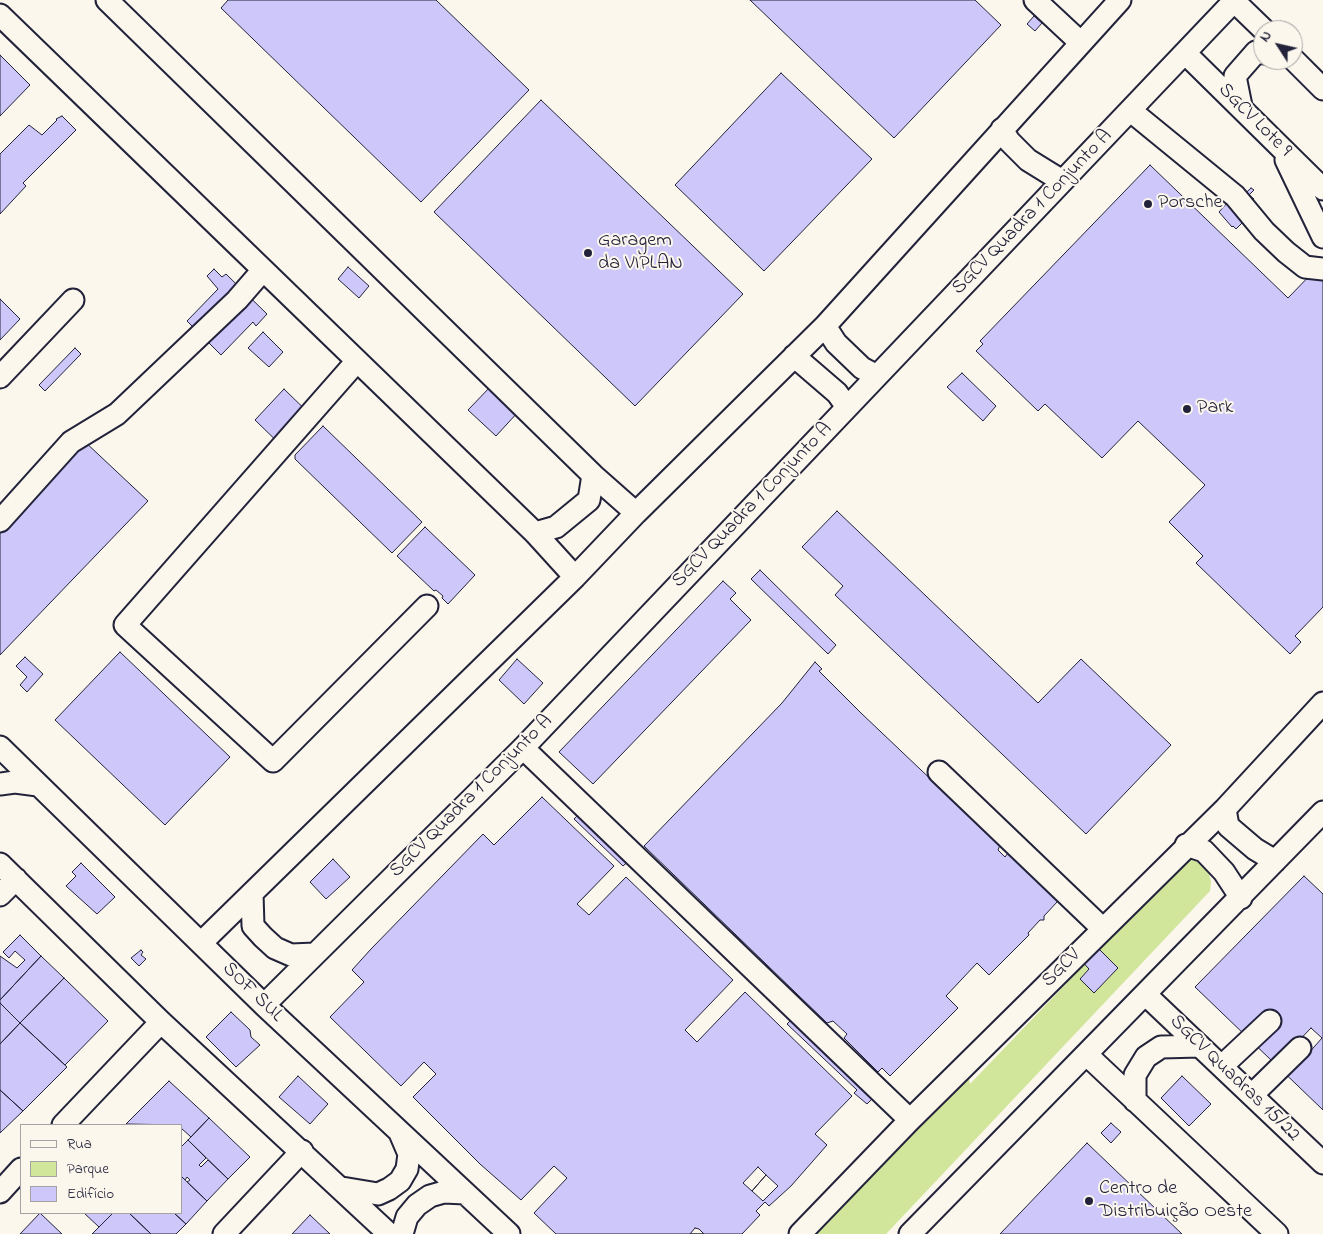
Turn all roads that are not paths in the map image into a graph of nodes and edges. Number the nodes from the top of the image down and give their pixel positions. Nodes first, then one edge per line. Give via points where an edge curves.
1 (107, 0) edge
2 (1035, 0) edge
3 (1120, 0) edge
4 (1235, 0) edge
5 (0, 15) edge
6 (1254, 20) edge
7 (1081, 43) junction
8 (1185, 54) junction
9 (1253, 56) edge
10 (1303, 70) edge
11 (1323, 89) edge
12 (1240, 106) junction
13 (1131, 111) junction
14 (1002, 129) junction
15 (1281, 148) junction
16 (1062, 181) junction
17 (1323, 189) edge
18 (1323, 237) edge
19 (1323, 269) edge
20 (263, 270) junction
21 (73, 300) dead end
22 (825, 326) junction
23 (794, 356) junction
24 (357, 361) junction
25 (877, 376) junction
26 (0, 377) edge
27 (847, 407) junction
28 (593, 474) junction
29 (636, 512) junction
30 (0, 521) edge
31 (535, 533) junction
32 (575, 577) junction
33 (427, 606) dead end
34 (1323, 703) edge
35 (0, 747) edge
36 (523, 748) junction
37 (939, 772) dead end
38 (0, 784) edge
39 (38, 785) junction
40 (1225, 809) junction
41 (1323, 812) edge
42 (1186, 845) junction
43 (1275, 861) junction
44 (0, 864) edge
45 (16, 879) junction
46 (252, 893) junction
47 (0, 896) edge
48 (1241, 898) junction
49 (1103, 929) junction
50 (201, 943) junction
51 (315, 954) junction
52 (1145, 994) junction
53 (264, 1005) junction
54 (1270, 1021) dead end
55 (161, 1022) junction
56 (1200, 1046) junction
57 (1300, 1048) dead end
58 (1087, 1055) junction
59 (1222, 1066) junction
60 (1252, 1095) junction
61 (1134, 1101) junction
62 (910, 1120) junction
63 (64, 1124) edge
64 (400, 1132) junction
65 (302, 1151) junction
66 (1323, 1164) edge
67 (20, 1170) edge
68 (342, 1188) junction
69 (0, 1192) edge
70 (465, 1193) junction
71 (224, 1234) edge
72 (389, 1234) edge
73 (402, 1234) edge
74 (508, 1234) edge
75 (800, 1234) edge
76 (910, 1234) edge
77 (1277, 1234) edge

1 - 28 street
2 - 7 street
3 - 7 street
4 - 6 street
4 - 8 street, SGCV Quadra 1 Conjunto A
5 - 20 street
7 - 14 street
8 - 12 street, SGCV Lote 9
8 - 13 street, SGCV Quadra 1 Conjunto A
9 - 12 street via 1236,76
10 - 11 street
12 - 15 street, SGCV Lote 9
13 - 16 street, SGCV Quadra 1 Conjunto A
13 - 19 street via 1235,196 1264,232 1286,252 1305,267
14 - 16 street via 1028,160
14 - 22 street
15 - 17 street, SGCV Lote 9
15 - 18 street
16 - 25 street, SGCV Quadra 1 Conjunto A
20 - 24 street
20 - 30 street via 238,300 117,414 71,442
21 - 26 street
22 - 23 street
22 - 25 street via 836,343 862,368
23 - 27 street via 837,393
23 - 29 street
24 - 31 street
24 - 33 street via 125,625 273,761
25 - 27 street, SGCV Quadra 1 Conjunto A
27 - 36 street, SGCV Quadra 1 Conjunto A
28 - 29 street
28 - 31 street via 589,500 556,527
29 - 32 street
31 - 32 street
32 - 46 street
34 - 40 street, SGCV
35 - 39 street, SOF SUL
36 - 51 street, SGCV Quadra 1 Conjunto A
36 - 62 street
37 - 49 street
38 - 39 street
39 - 50 street, SOF SUL
40 - 42 street, SGCV
40 - 43 street via 1228,826
41 - 43 street
42 - 48 street via 1204,851 1224,872
42 - 49 street, SGCV
43 - 48 street
44 - 45 street
45 - 47 street
45 - 55 street
46 - 50 street
46 - 51 street via 253,926 263,937 291,955
48 - 52 street
49 - 62 street, SGCV
50 - 53 street, SOF SUL
51 - 53 street, SGCV Quadra 1 Conjunto A
52 - 56 street, SGCV Quadras 15/22
52 - 58 street
53 - 64 street, SOF SUL
54 - 59 street
55 - 63 street
55 - 65 street
56 - 59 street, SGCV Quadras 15/22
56 - 61 street via 1161,1048 1146,1057 1135,1075
57 - 60 street
58 - 61 street
58 - 76 street
59 - 60 street, SGCV Quadras 15/22
60 - 66 street, SGCV Quadras 15/22
61 - 77 street
62 - 75 street, SGCV
64 - 68 street via 409,1154 407,1169 400,1181 378,1194
64 - 70 street, SOF SUL
65 - 68 street
65 - 71 street
67 - 69 street
68 - 72 street
70 - 73 street via 444,1192 417,1204 407,1217
70 - 74 street, SOF SUL

